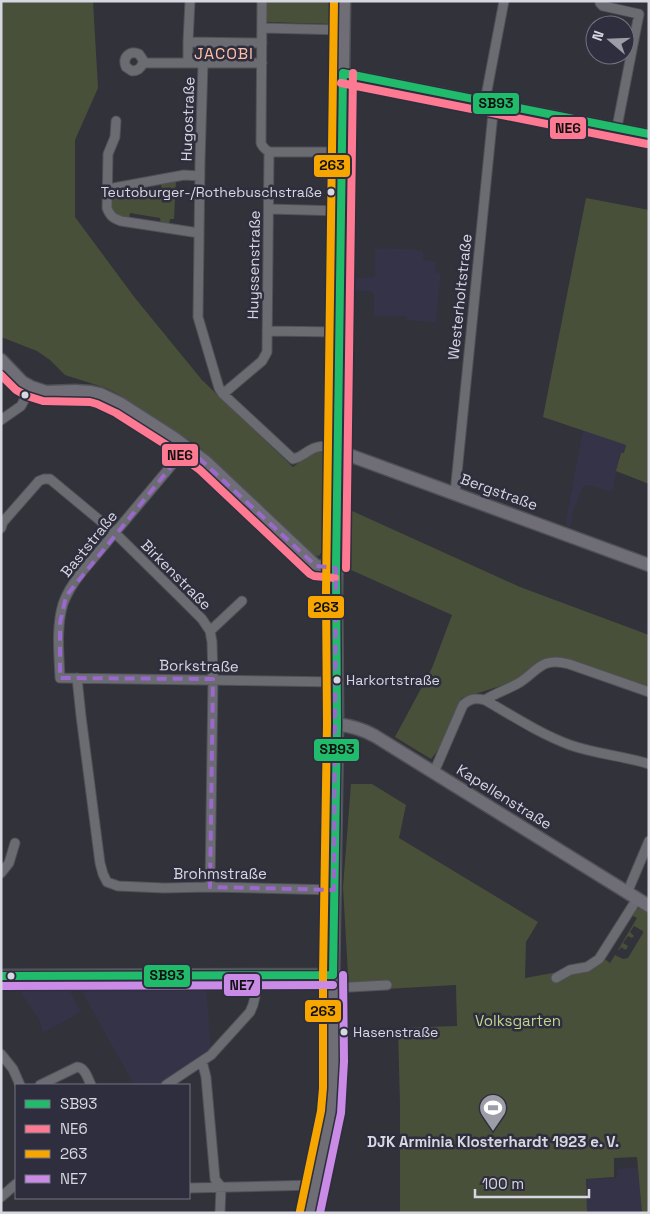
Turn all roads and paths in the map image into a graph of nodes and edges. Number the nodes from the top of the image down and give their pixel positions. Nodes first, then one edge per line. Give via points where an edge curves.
1 (190, 1) edge
2 (262, 1) edge
3 (344, 1) edge
4 (504, 1) edge
5 (600, 1) edge
6 (262, 28) junction
7 (344, 30) junction
8 (188, 42) junction
9 (262, 43) junction
10 (143, 63) dead end
11 (188, 63) junction
12 (203, 63) junction
13 (262, 63) junction
14 (343, 73) junction
15 (489, 102) junction
16 (116, 121) dead end
17 (617, 127) junction
18 (649, 134) edge
19 (269, 152) junction
20 (342, 152) junction
21 (200, 176) junction
22 (108, 189) junction
23 (269, 209) junction
24 (341, 211) junction
25 (199, 233) junction
26 (267, 331) junction
27 (339, 332) junction
28 (1, 360) edge
29 (31, 387) junction
30 (223, 394) junction
31 (1, 420) edge
32 (187, 447) junction
33 (338, 451) junction
34 (455, 494) junction
35 (1, 528) edge
36 (115, 533) junction
37 (649, 565) edge
38 (336, 568) junction
39 (242, 601) dead end
40 (210, 631) junction
41 (60, 678) joint
42 (78, 678) junction
43 (213, 680) junction
44 (337, 682) junction
45 (649, 692) edge
46 (485, 700) junction
47 (337, 724) junction
48 (649, 764) edge
49 (434, 772) junction
50 (649, 841) edge
51 (15, 844) dead end
52 (1, 873) edge
53 (210, 887) junction
54 (334, 890) junction
55 (632, 896) junction
56 (649, 906) edge
57 (257, 975) junction
58 (1, 976) edge
59 (556, 978) dead end
60 (333, 981) junction
61 (387, 985) dead end
62 (1, 1054) edge
63 (202, 1061) junction
64 (20, 1084) edge
65 (42, 1084) edge
66 (90, 1084) edge
67 (168, 1084) edge
68 (15, 1185) edge
69 (316, 1185) junction
70 (221, 1187) junction
71 (190, 1188) edge
72 (1, 1197) edge
73 (220, 1213) edge
74 (310, 1213) edge

1 - 8 street
2 - 6 street, Huyssenstraße
3 - 7 street
4 - 15 street, Westerholtstraße
5 - 17 street via 603,6 639,14
6 - 7 street
6 - 9 street, Huyssenstraße
7 - 14 street
8 - 9 street
8 - 11 street
9 - 13 street, Huyssenstraße
10 - 11 street
11 - 12 street
12 - 13 street
12 - 21 street, Hugostraße
13 - 19 street, Huyssenstraße via 261,142
14 - 15 street
14 - 20 street
15 - 17 street
15 - 34 street, Westerholtstraße
16 - 22 street via 115,136 108,154
17 - 18 street
19 - 20 street
19 - 23 street, Huyssenstraße
20 - 24 street
21 - 22 street, Hugostraße via 184,175
21 - 25 street, Hugostraße
22 - 25 street via 107,208 116,219
23 - 24 street
23 - 26 street, Huyssenstraße
24 - 27 street
25 - 30 street, Hugostraße via 198,317
26 - 27 street
26 - 30 street, Huyssenstraße via 265,357
27 - 33 street
28 - 29 street
29 - 31 street via 21,406
29 - 32 street via 46,392 100,394
30 - 33 street, Hugostraße via 293,459 317,446
32 - 36 street, Baststraße
32 - 38 street via 221,474 316,566
33 - 34 street, Bergstraße
33 - 38 street
34 - 37 street, Bergstraße
35 - 36 street, Birkenstraße via 9,515 44,479 50,480
36 - 40 street, Birkenstraße via 202,619
36 - 41 street, Baststraße via 75,581 64,603 60,630
38 - 44 street
39 - 40 street
40 - 43 street, Birkenstraße
41 - 42 street, Borkstraße
42 - 43 street, Borkstraße
42 - 53 street, Brohmstraße via 99,856 107,882 118,886
43 - 44 street, Borkstraße
43 - 53 street, Birkenstraße
44 - 47 street
45 - 46 street via 555,662 542,665 522,681
46 - 48 street via 559,740
46 - 49 street via 474,698 463,705
47 - 49 street, Kapellenstraße via 364,730
47 - 54 street
49 - 55 street, Kapellenstraße
50 - 55 street
51 - 52 street via 9,863
53 - 54 street, Brohmstraße
54 - 60 street
55 - 56 street, Kapellenstraße
55 - 59 street via 599,959
57 - 58 street
57 - 60 street
57 - 63 street via 256,995 250,1012
60 - 61 street
60 - 69 street via 332,1099
62 - 64 street via 13,1068
63 - 67 street
63 - 70 street via 215,1179
65 - 66 street via 77,1067 83,1069
68 - 72 street
69 - 70 street
69 - 74 street
70 - 71 street
70 - 73 street

